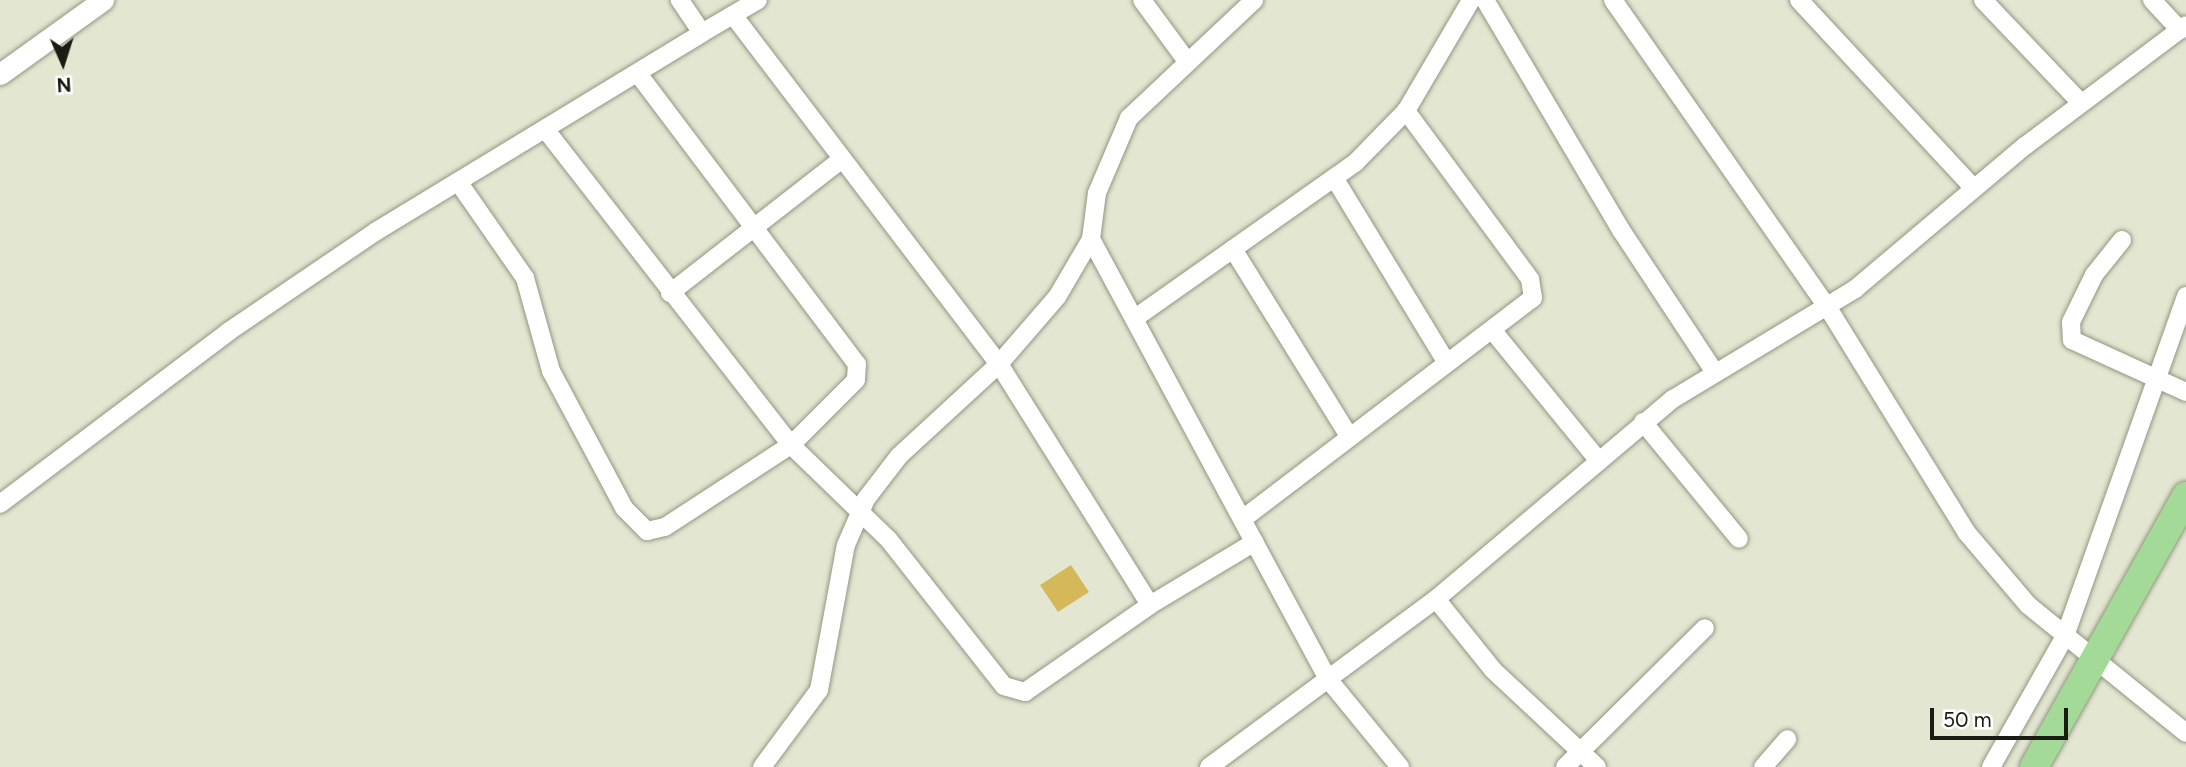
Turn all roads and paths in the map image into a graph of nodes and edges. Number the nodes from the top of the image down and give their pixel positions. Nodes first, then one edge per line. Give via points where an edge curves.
1 (103, 0) edge
2 (680, 0) edge
3 (758, 0) edge
4 (1142, 0) edge
5 (1254, 0) edge
6 (1471, 0) edge
7 (1485, 0) edge
8 (1613, 0) edge
9 (1799, 0) edge
10 (1983, 0) edge
11 (2152, 0) edge
12 (733, 15) junction
13 (2183, 27) edge
14 (702, 33) junction
15 (1186, 60) junction
16 (0, 74) edge
17 (639, 75) junction
18 (2081, 103) junction
19 (1406, 111) junction
20 (548, 133) junction
21 (841, 160) junction
22 (1335, 179) junction
23 (459, 183) junction
24 (1974, 188) junction
25 (755, 228) junction
26 (1091, 239) junction
27 (2122, 240) dead end
28 (1233, 249) junction
29 (670, 293) junction
30 (2186, 296) edge
31 (1828, 308) junction
32 (1138, 316) junction
33 (1493, 331) junction
34 (1447, 363) junction
35 (999, 364) junction
36 (1714, 371) junction
37 (2162, 376) junction
38 (2186, 391) edge
39 (1643, 422) junction
40 (1349, 436) junction
41 (791, 445) junction
42 (1599, 461) junction
43 (2186, 496) edge
44 (0, 504) edge
45 (858, 512) junction
46 (1244, 519) junction
47 (1738, 539) dead end
48 (1255, 542) junction
49 (1436, 599) junction
50 (1150, 605) junction
51 (1705, 628) dead end
52 (2065, 636) junction
53 (2094, 656) junction
54 (1328, 679) junction
55 (2186, 733) edge
56 (1787, 739) dead end
57 (1578, 751) junction
58 (762, 767) edge
59 (1209, 767) edge
60 (1400, 767) edge
61 (1565, 767) edge
62 (1597, 767) edge
63 (1763, 767) edge
64 (1991, 767) edge
65 (2034, 767) edge

1 - 16 street
2 - 14 street
3 - 12 street
4 - 15 street
5 - 15 street
6 - 19 street
7 - 36 street via 1621,230
8 - 31 street
9 - 24 street
10 - 18 street
11 - 13 street
12 - 14 street
12 - 21 street
13 - 18 street
14 - 17 street
15 - 26 street via 1129,118 1097,193
17 - 20 street
17 - 25 street
18 - 24 street
19 - 22 street
19 - 33 street via 1535,288 1534,298
20 - 23 street
20 - 29 street
21 - 25 street
21 - 35 street
22 - 28 street
22 - 34 street
23 - 41 street via 525,278 551,371 636,525 647,531 665,527
23 - 44 street via 228,332
24 - 31 street
25 - 29 street
25 - 41 street via 859,371
26 - 32 street
26 - 35 street via 1057,297
27 - 37 street via 2094,275 2069,330 2080,346
28 - 32 street
28 - 40 street
29 - 41 street
30 - 37 street
31 - 36 street
31 - 52 street via 1967,533 2028,605
32 - 46 street
33 - 34 street
33 - 42 street
34 - 40 street
35 - 45 street via 899,456
35 - 50 street
36 - 39 street
37 - 38 street
37 - 52 street
39 - 42 street
39 - 47 street
40 - 46 street
41 - 45 street
42 - 49 street
43 - 53 main road
45 - 50 street via 1015,692 1033,687
45 - 58 street via 843,560 827,668 806,712
46 - 48 street
48 - 50 street
48 - 54 street
49 - 54 street
49 - 57 street via 1493,670
51 - 57 street
52 - 53 street
52 - 64 street
53 - 55 street
53 - 65 main road
54 - 59 street
54 - 60 street
56 - 63 street
57 - 61 street
57 - 62 street

